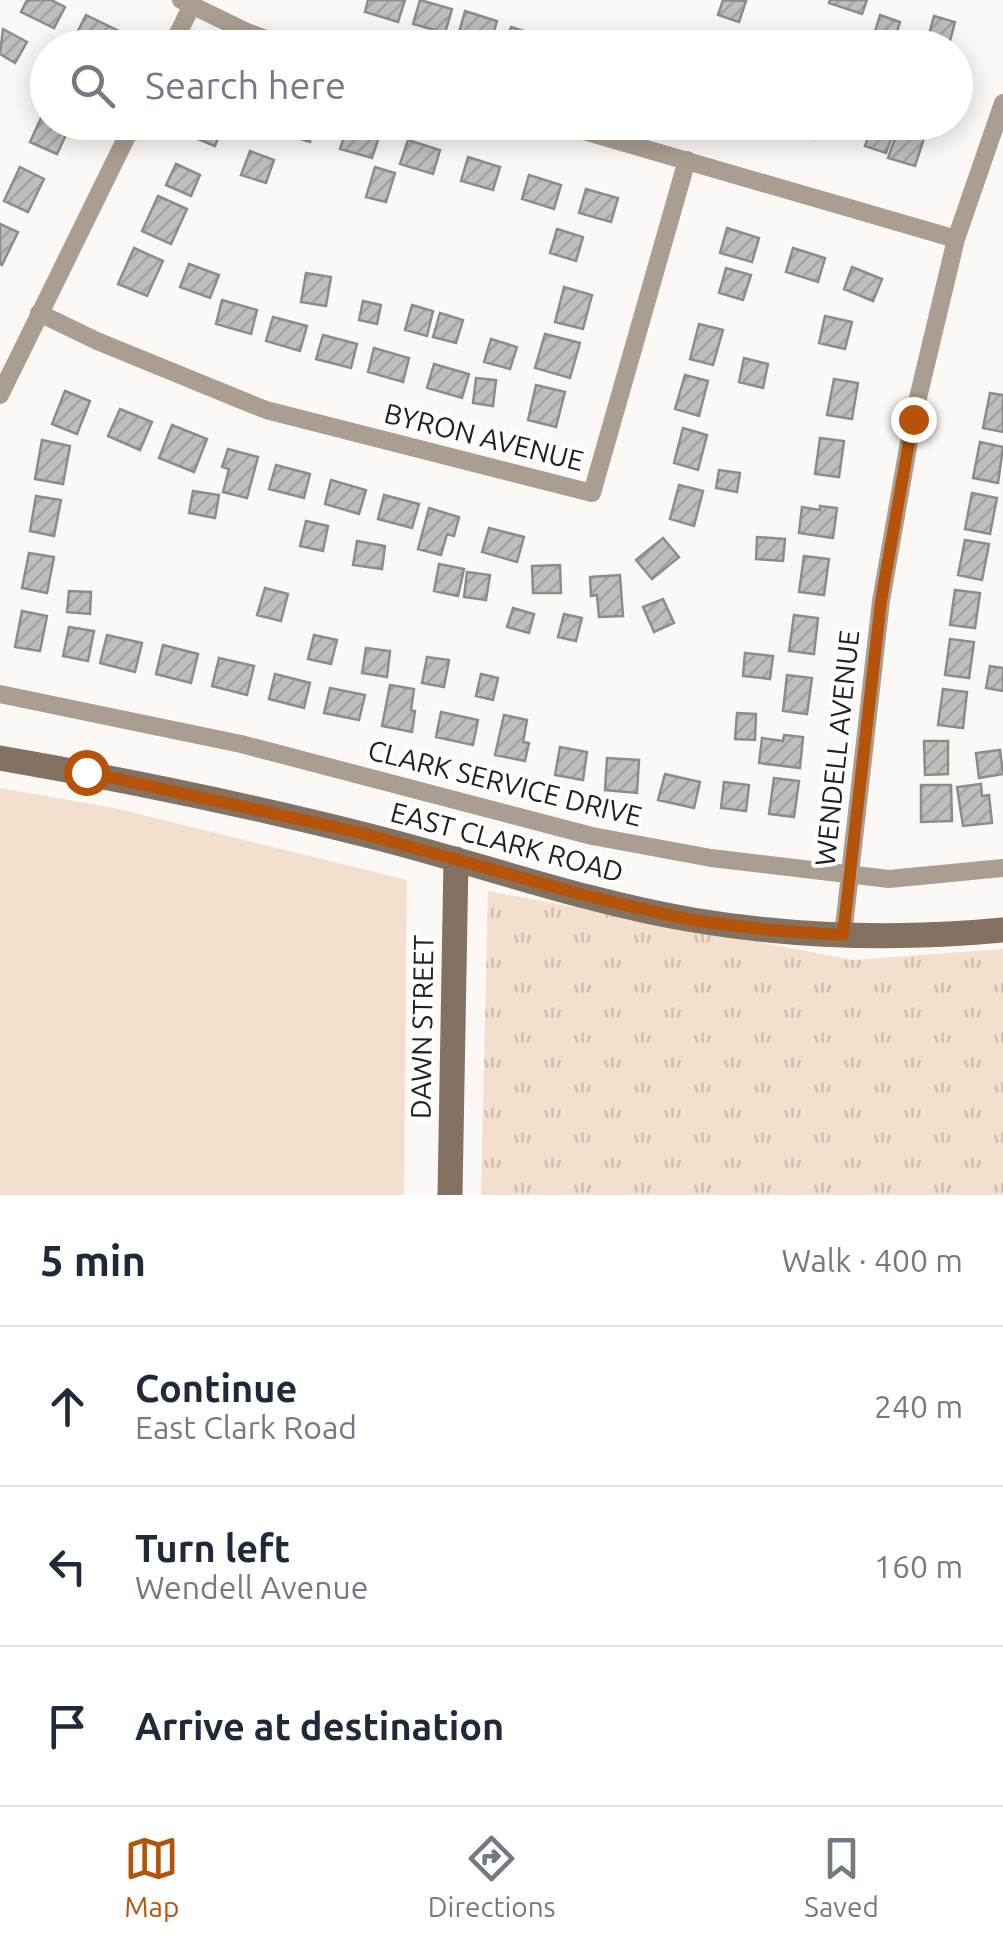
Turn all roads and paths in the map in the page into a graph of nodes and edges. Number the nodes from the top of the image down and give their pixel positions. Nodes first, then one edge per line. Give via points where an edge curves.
1 (187, 3) edge
2 (177, 30) edge
3 (249, 30) edge
4 (1003, 103) edge
5 (125, 140) edge
6 (616, 140) edge
7 (687, 160) junction
8 (956, 239) junction
9 (39, 313) junction
10 (0, 394) edge
11 (0, 694) edge
12 (0, 758) edge
13 (456, 860) junction
14 (1003, 868) edge
15 (851, 877) junction
16 (1003, 930) edge
17 (843, 935) junction
18 (450, 1195) edge

1 - 2 street
1 - 3 street
4 - 8 street, WENDELL AVENUE
5 - 9 street
6 - 7 street
7 - 8 street
7 - 9 street, BYRON AVENUE via 592,493 266,410
8 - 15 street, WENDELL AVENUE via 913,419 881,601
9 - 10 street
11 - 15 street, CLARK SERVICE DRIVE via 241,744 592,836
12 - 13 main road, EAST CLARK ROAD via 256,808
13 - 17 main road, EAST CLARK ROAD via 691,920
13 - 18 main road, DAWN STREET
14 - 15 street, CLARK SERVICE DRIVE
15 - 17 street, WENDELL AVENUE
16 - 17 main road, EAST CLARK ROAD

